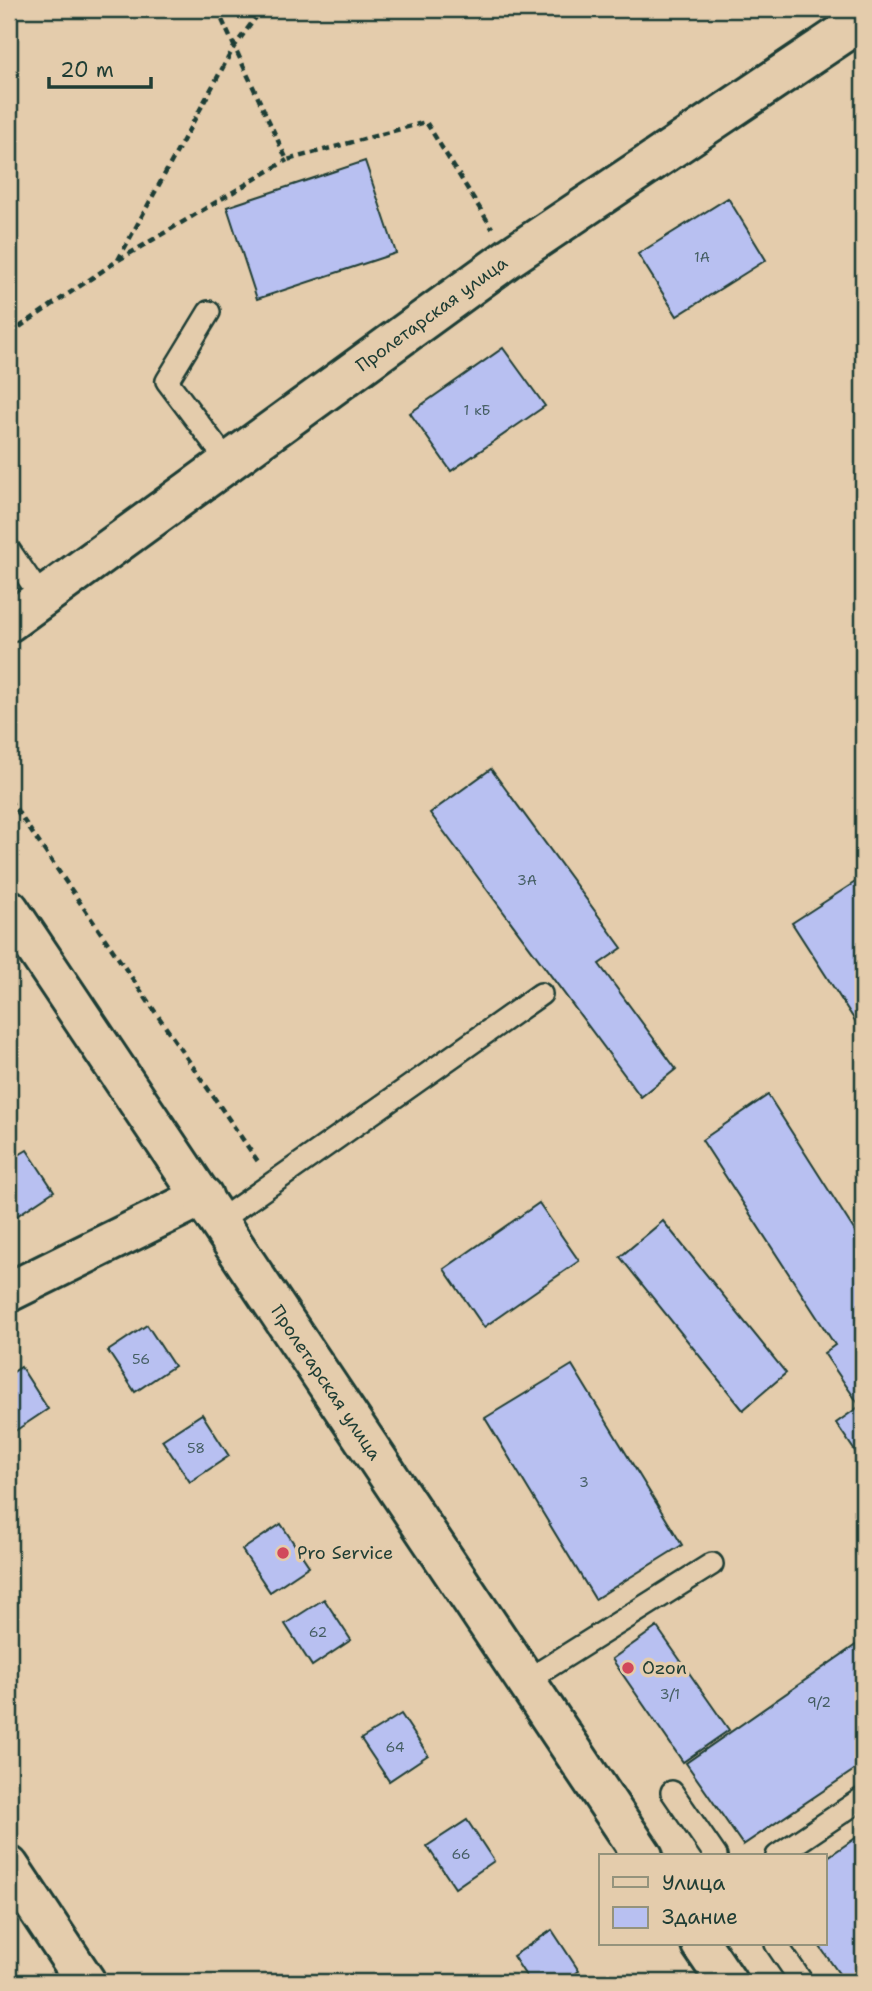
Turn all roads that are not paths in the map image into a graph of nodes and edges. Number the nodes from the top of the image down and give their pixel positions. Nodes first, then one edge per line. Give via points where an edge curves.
1 (863, 20) edge
2 (209, 312) dead end
3 (228, 462) junction
4 (9, 550) edge
5 (42, 598) junction
6 (9, 622) edge
7 (9, 909) edge
8 (541, 994) dead end
9 (211, 1209) junction
10 (9, 1292) edge
11 (712, 1564) dead end
12 (526, 1681) junction
13 (672, 1792) dead end
14 (863, 1798) edge
15 (642, 1854) edge
16 (715, 1854) edge
17 (780, 1854) edge
18 (9, 1866) edge
19 (702, 1946) edge
20 (777, 1946) edge
21 (86, 1982) edge
22 (727, 1982) edge
23 (802, 1982) edge

1 - 3 street, Пролетарская улица via 510,257
2 - 3 lane via 167,381
3 - 5 street, Пролетарская улица
4 - 5 lane
5 - 6 street, Пролетарская улица
7 - 9 street, Пролетарская улица
8 - 9 lane via 273,1184
9 - 10 street
9 - 12 street, Пролетарская улица
11 - 12 lane
12 - 15 street, Пролетарская улица
13 - 16 lane
14 - 17 lane
18 - 21 street
19 - 22 street
20 - 23 lane

